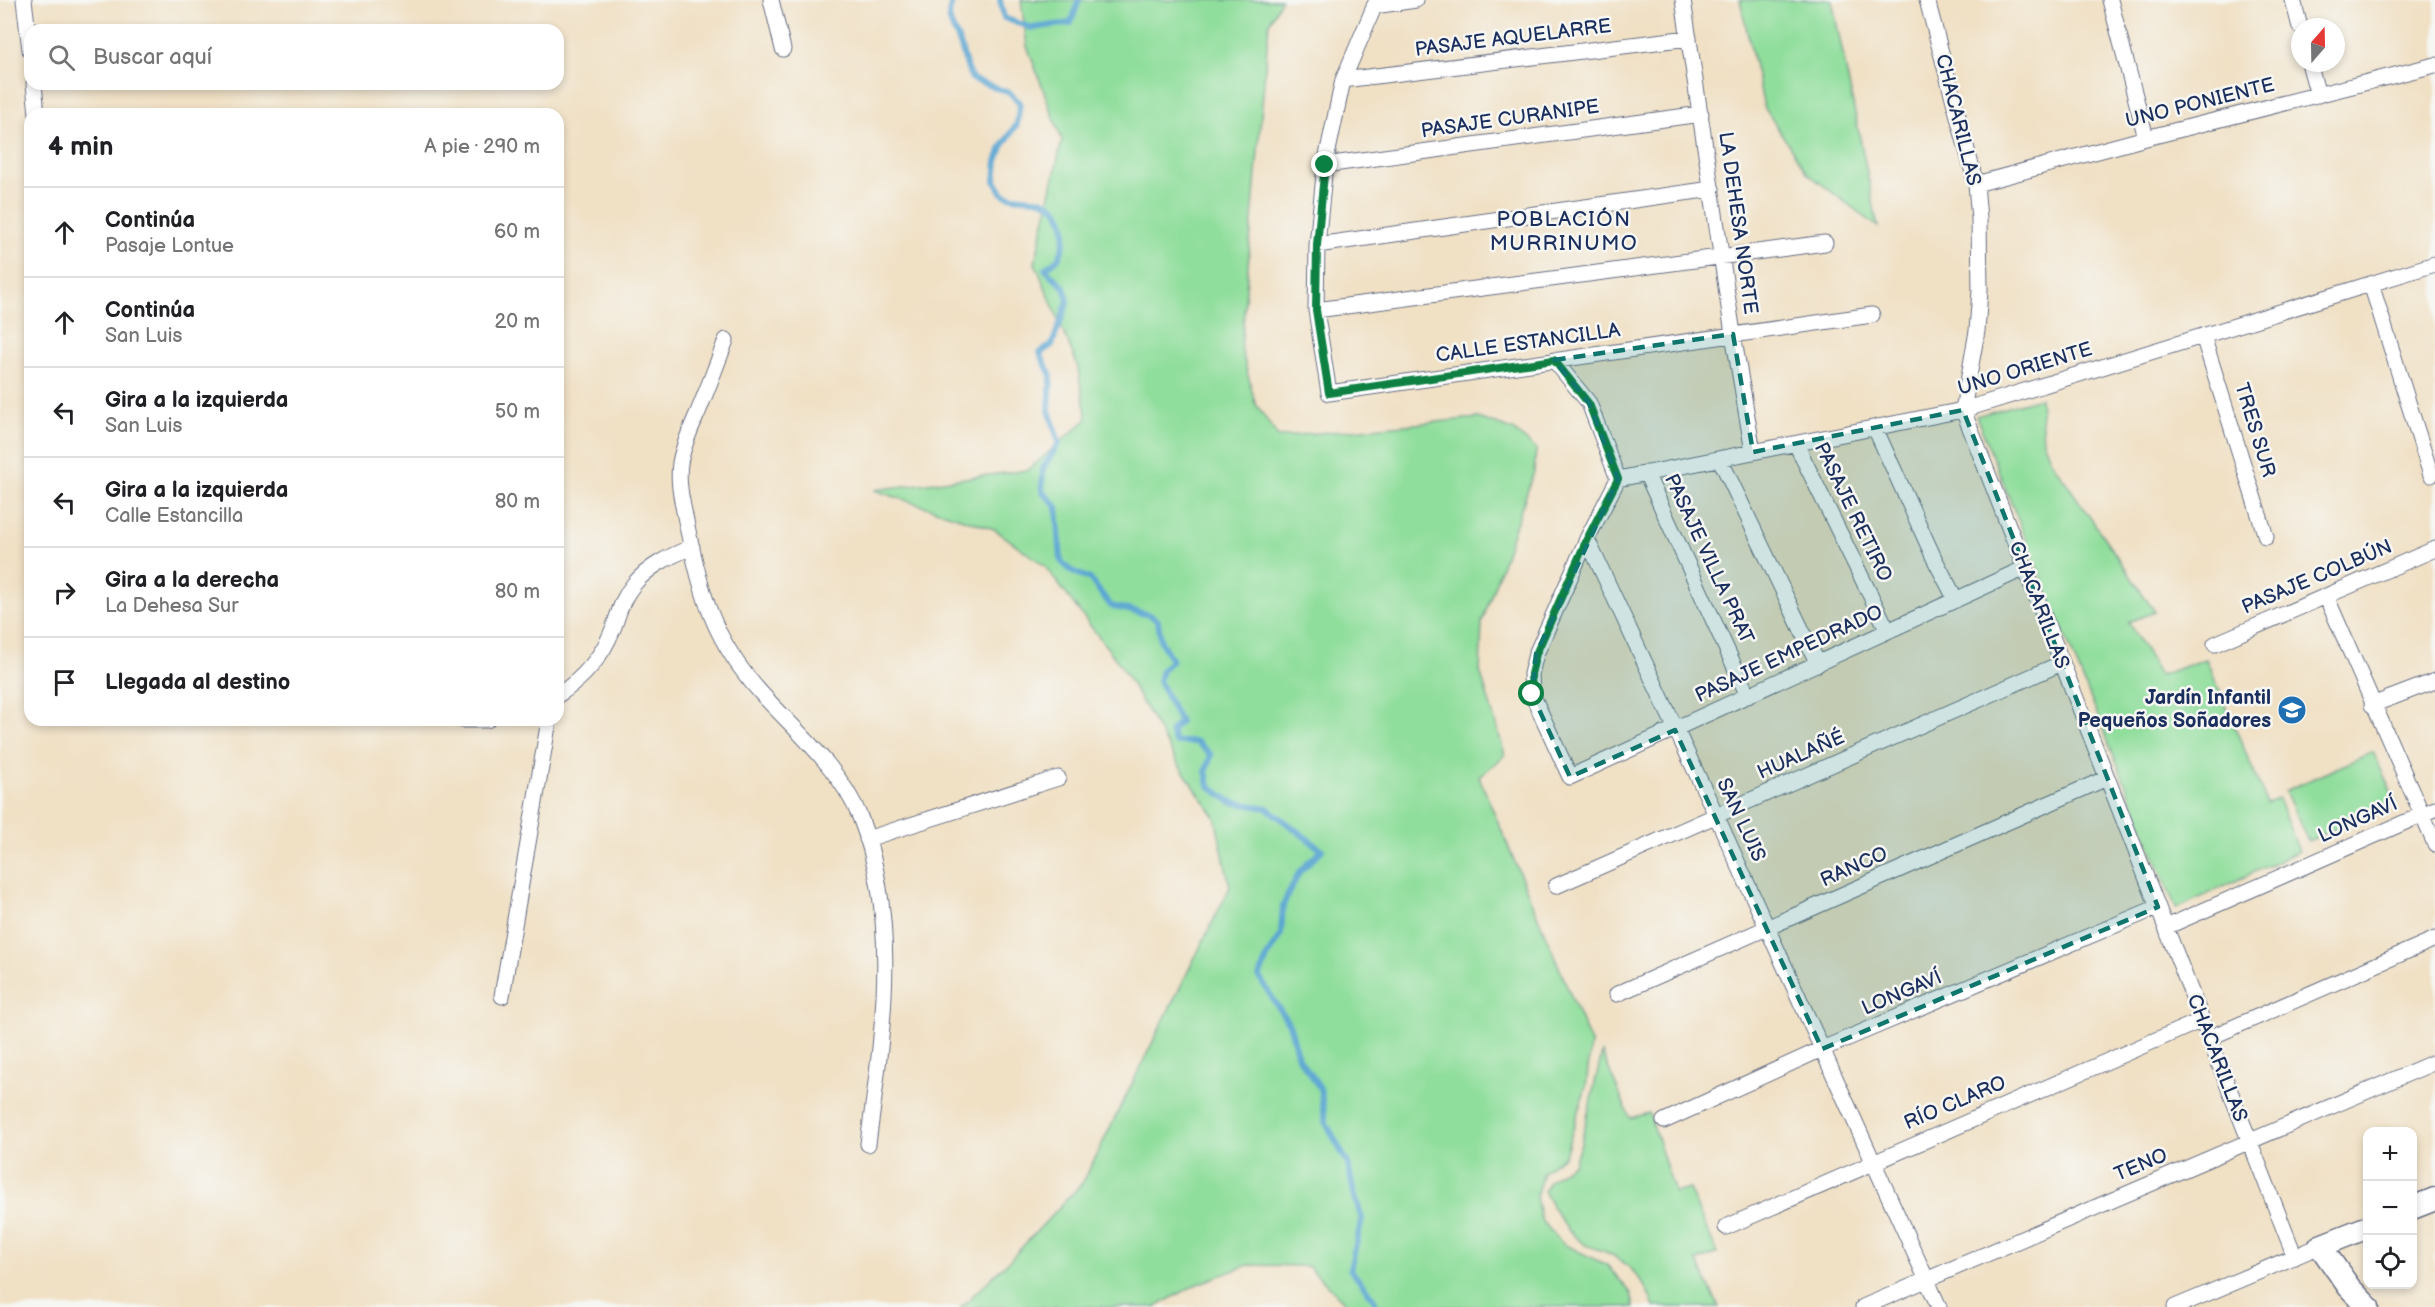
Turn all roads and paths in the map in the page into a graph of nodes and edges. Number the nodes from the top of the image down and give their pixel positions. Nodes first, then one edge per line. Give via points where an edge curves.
1 (24, 0) edge
2 (771, 0) edge
3 (1416, 0) edge
4 (1683, 0) edge
5 (1927, 0) edge
6 (2110, 0) edge
7 (2293, 0) edge
8 (1375, 3) edge
9 (2298, 18) edge
10 (27, 24) edge
11 (1689, 38) junction
12 (783, 49) dead end
13 (2435, 65) edge
14 (2312, 72) edge
15 (1343, 80) junction
16 (35, 90) edge
17 (2318, 95) junction
18 (36, 108) edge
19 (1701, 114) junction
20 (2146, 138) junction
21 (1325, 165) junction
22 (1976, 184) junction
23 (1712, 189) junction
24 (1825, 243) dead end
25 (1317, 245) junction
26 (1723, 256) junction
27 (2435, 264) edge
28 (2372, 284) junction
29 (1316, 310) junction
30 (1872, 315) dead end
31 (1733, 334) junction
32 (2204, 336) junction
33 (726, 340) dead end
34 (1554, 360) junction
35 (1963, 410) junction
36 (1875, 428) junction
37 (1796, 444) junction
38 (1753, 452) junction
39 (1720, 459) junction
40 (1646, 473) junction
41 (2431, 475) dead end
42 (1618, 479) junction
43 (2266, 537) dead end
44 (1587, 539) junction
45 (692, 547) junction
46 (2435, 549) edge
47 (2025, 568) junction
48 (2326, 596) junction
49 (1956, 600) junction
50 (1888, 631) junction
51 (2215, 644) dead end
52 (2062, 663) junction
53 (1818, 664) junction
54 (2435, 681) edge
55 (564, 691) edge
56 (1748, 696) junction
57 (2372, 705) junction
58 (548, 726) edge
59 (1675, 730) junction
60 (1058, 778) dead end
61 (2107, 778) junction
62 (2428, 812) edge
63 (1716, 815) junction
64 (867, 838) junction
65 (2435, 844) edge
66 (1556, 886) dead end
67 (2158, 907) junction
68 (2166, 927) junction
69 (1768, 928) junction
70 (2435, 939) edge
71 (1617, 994) dead end
72 (502, 996) dead end
73 (2202, 1020) junction
74 (2209, 1038) junction
75 (1822, 1049) junction
76 (2435, 1062) edge
77 (1664, 1121) dead end
78 (2250, 1142) junction
79 (868, 1144) dead end
80 (1872, 1162) junction
81 (1726, 1227) dead end
82 (2363, 1229) edge
83 (2320, 1246) junction
84 (2295, 1257) junction
85 (1927, 1280) junction
86 (1863, 1307) edge
87 (1939, 1307) edge
88 (2175, 1307) edge
89 (2368, 1307) edge

1 - 10 street
2 - 12 street
3 - 8 street
4 - 11 street, LA DEHESA NORTE
5 - 22 street, CHACARILLAS
6 - 20 street
7 - 9 street
8 - 15 street
11 - 15 street, PASAJE AQUELARRE
11 - 19 street, LA DEHESA NORTE
13 - 17 street, UNO PONIENTE
14 - 17 street
15 - 21 street
16 - 18 street
17 - 20 street, UNO PONIENTE
19 - 21 street, PASAJE CURANIPE
19 - 23 street, LA DEHESA NORTE
20 - 22 street, UNO PONIENTE
21 - 25 street
22 - 35 street, CHACARILLAS via 1980,291
23 - 25 street
23 - 26 street, LA DEHESA NORTE
24 - 26 street
25 - 29 street
26 - 29 street
26 - 31 street, LA DEHESA NORTE
27 - 28 street, UNO ORIENTE
28 - 32 street, UNO ORIENTE
28 - 41 street
29 - 34 street, CALLE ESTANCILLA via 1329,393
30 - 31 street, CALLE ESTANCILLA
31 - 34 street, CALLE ESTANCILLA
31 - 38 street, LA DEHESA NORTE
32 - 35 street, UNO ORIENTE
32 - 43 street, TRES SUR
33 - 45 street via 680,466 679,485
34 - 42 street via 1589,404
35 - 36 street, UNO ORIENTE
35 - 47 street, CHACARILLAS
36 - 37 street, UNO ORIENTE
36 - 49 street
37 - 38 street, UNO ORIENTE
37 - 50 street, PASAJE RETIRO
38 - 39 street, UNO ORIENTE
39 - 40 street, UNO ORIENTE
39 - 53 street
40 - 42 street, UNO ORIENTE
40 - 56 street, PASAJE VILLA PRAT
42 - 44 street
44 - 59 street, SAN LUIS
44 - 59 street, PASAJE EMPEDRADO via 1536,654 1531,674 1532,694 1570,777
45 - 55 street via 655,565 633,585 601,653 580,679
45 - 64 street via 702,592 722,641 746,676 839,779
46 - 48 street, PASAJE COLBÚN
47 - 49 street, PASAJE EMPEDRADO
47 - 52 street, CHACARILLAS
48 - 51 street, PASAJE COLBÚN
48 - 57 street
49 - 50 street, PASAJE EMPEDRADO
50 - 53 street, PASAJE EMPEDRADO
52 - 61 street, CHACARILLAS
52 - 63 street, HUALAÑÉ
53 - 56 street, PASAJE EMPEDRADO
54 - 57 street
56 - 59 street, PASAJE EMPEDRADO
57 - 62 street
58 - 72 street
59 - 63 street, SAN LUIS
60 - 64 street
61 - 67 street, CHACARILLAS
61 - 69 street, RANCO
62 - 65 street
62 - 68 street, LONGAVÍ
63 - 66 street, HUALAÑÉ
63 - 69 street, SAN LUIS
64 - 79 street via 880,898 885,962 883,1029
67 - 68 street, CHACARILLAS
67 - 75 street, LONGAVÍ
68 - 73 street, CHACARILLAS
69 - 71 street, RANCO
69 - 75 street, SAN LUIS
70 - 74 street
73 - 74 street, CHACARILLAS
73 - 80 street, RÍO CLARO
74 - 78 street, CHACARILLAS
75 - 77 street, LONGAVÍ
75 - 80 street, SAN LUIS
76 - 78 street, TENO
78 - 84 street, CHACARILLAS
78 - 85 street, TENO
80 - 81 street, RÍO CLARO
80 - 85 street, SAN LUIS
82 - 83 street
83 - 84 street
83 - 89 street
84 - 88 street
85 - 86 street, TENO
85 - 87 street, SAN LUIS

